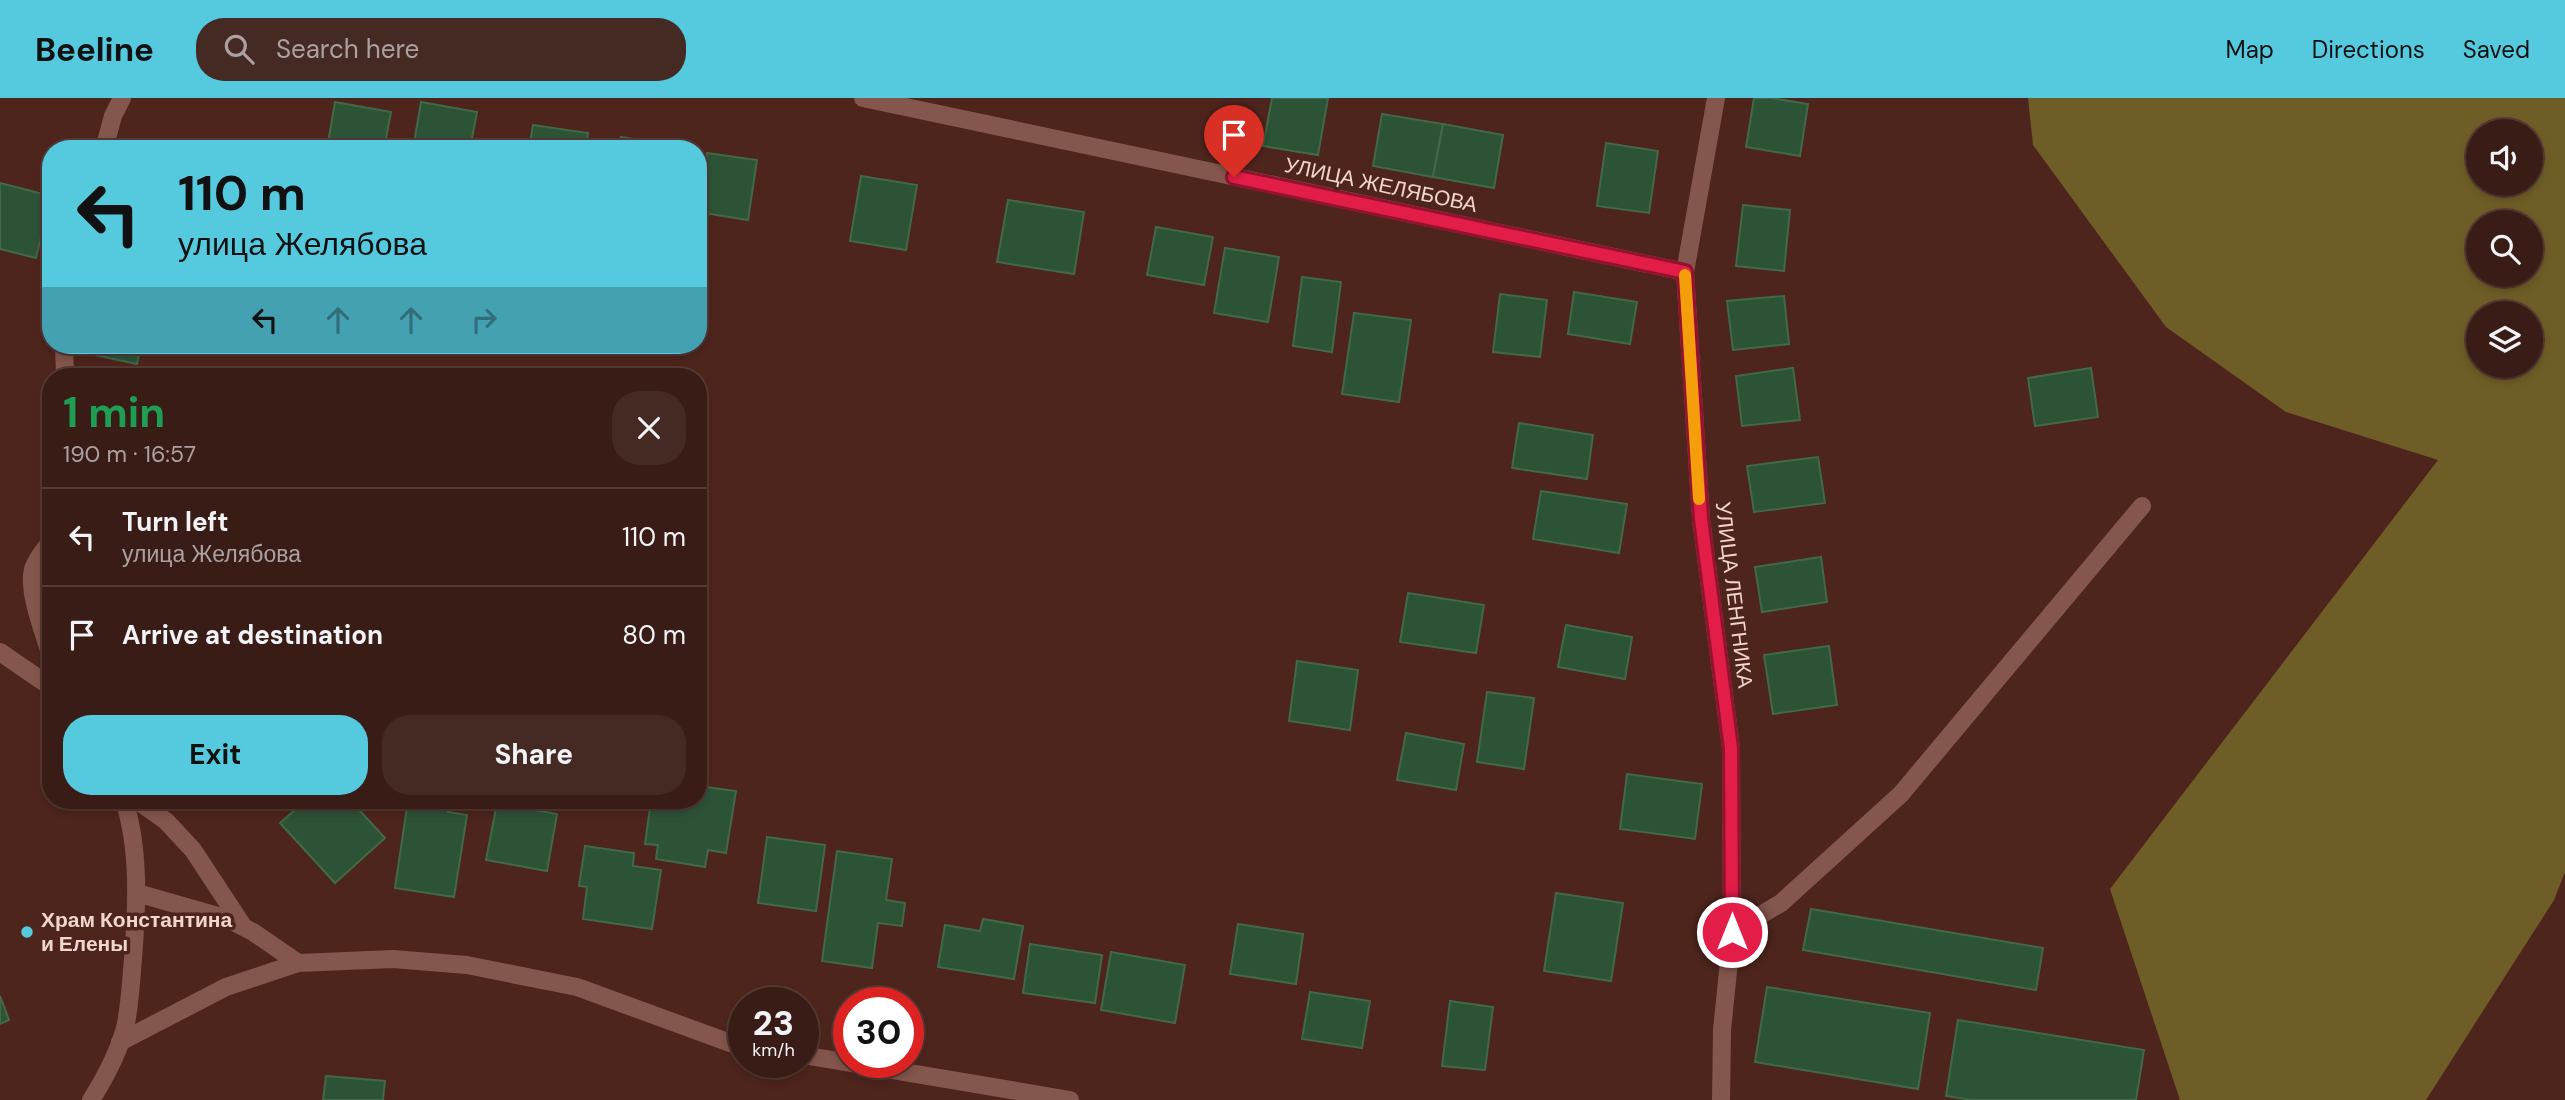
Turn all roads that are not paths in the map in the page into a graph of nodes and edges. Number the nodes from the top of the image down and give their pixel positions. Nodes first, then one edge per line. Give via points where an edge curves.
1 (122, 98) edge
2 (863, 98) edge
3 (1716, 98) edge
4 (106, 140) edge
5 (1685, 272) junction
6 (2142, 506) dead end
7 (42, 552) edge
8 (42, 624) edge
9 (0, 652) edge
10 (42, 681) edge
11 (127, 809) edge
12 (149, 809) edge
13 (138, 893) junction
14 (245, 929) junction
15 (1732, 932) junction
16 (298, 963) junction
17 (120, 1042) junction
18 (728, 1042) edge
19 (819, 1058) edge
20 (91, 1100) edge
21 (1070, 1100) edge
22 (1721, 1100) edge

1 - 4 street
2 - 5 street, УЛИЦА ЖЕЛЯБОВА
3 - 5 street, УЛИЦА ЛЕНГНИКА
5 - 15 street, УЛИЦА ЛЕНГНИКА via 1701,519 1731,748
6 - 15 street via 1900,794 1781,903
7 - 8 street via 32,576
9 - 10 street
11 - 13 street
12 - 14 street via 193,850
13 - 14 street via 218,916
13 - 17 street via 131,983
14 - 16 street
15 - 22 street, УЛИЦА ЛЕНГНИКА via 1722,1030
16 - 17 street via 226,987
16 - 18 street via 393,959 467,965 577,987
17 - 20 street
19 - 21 street

